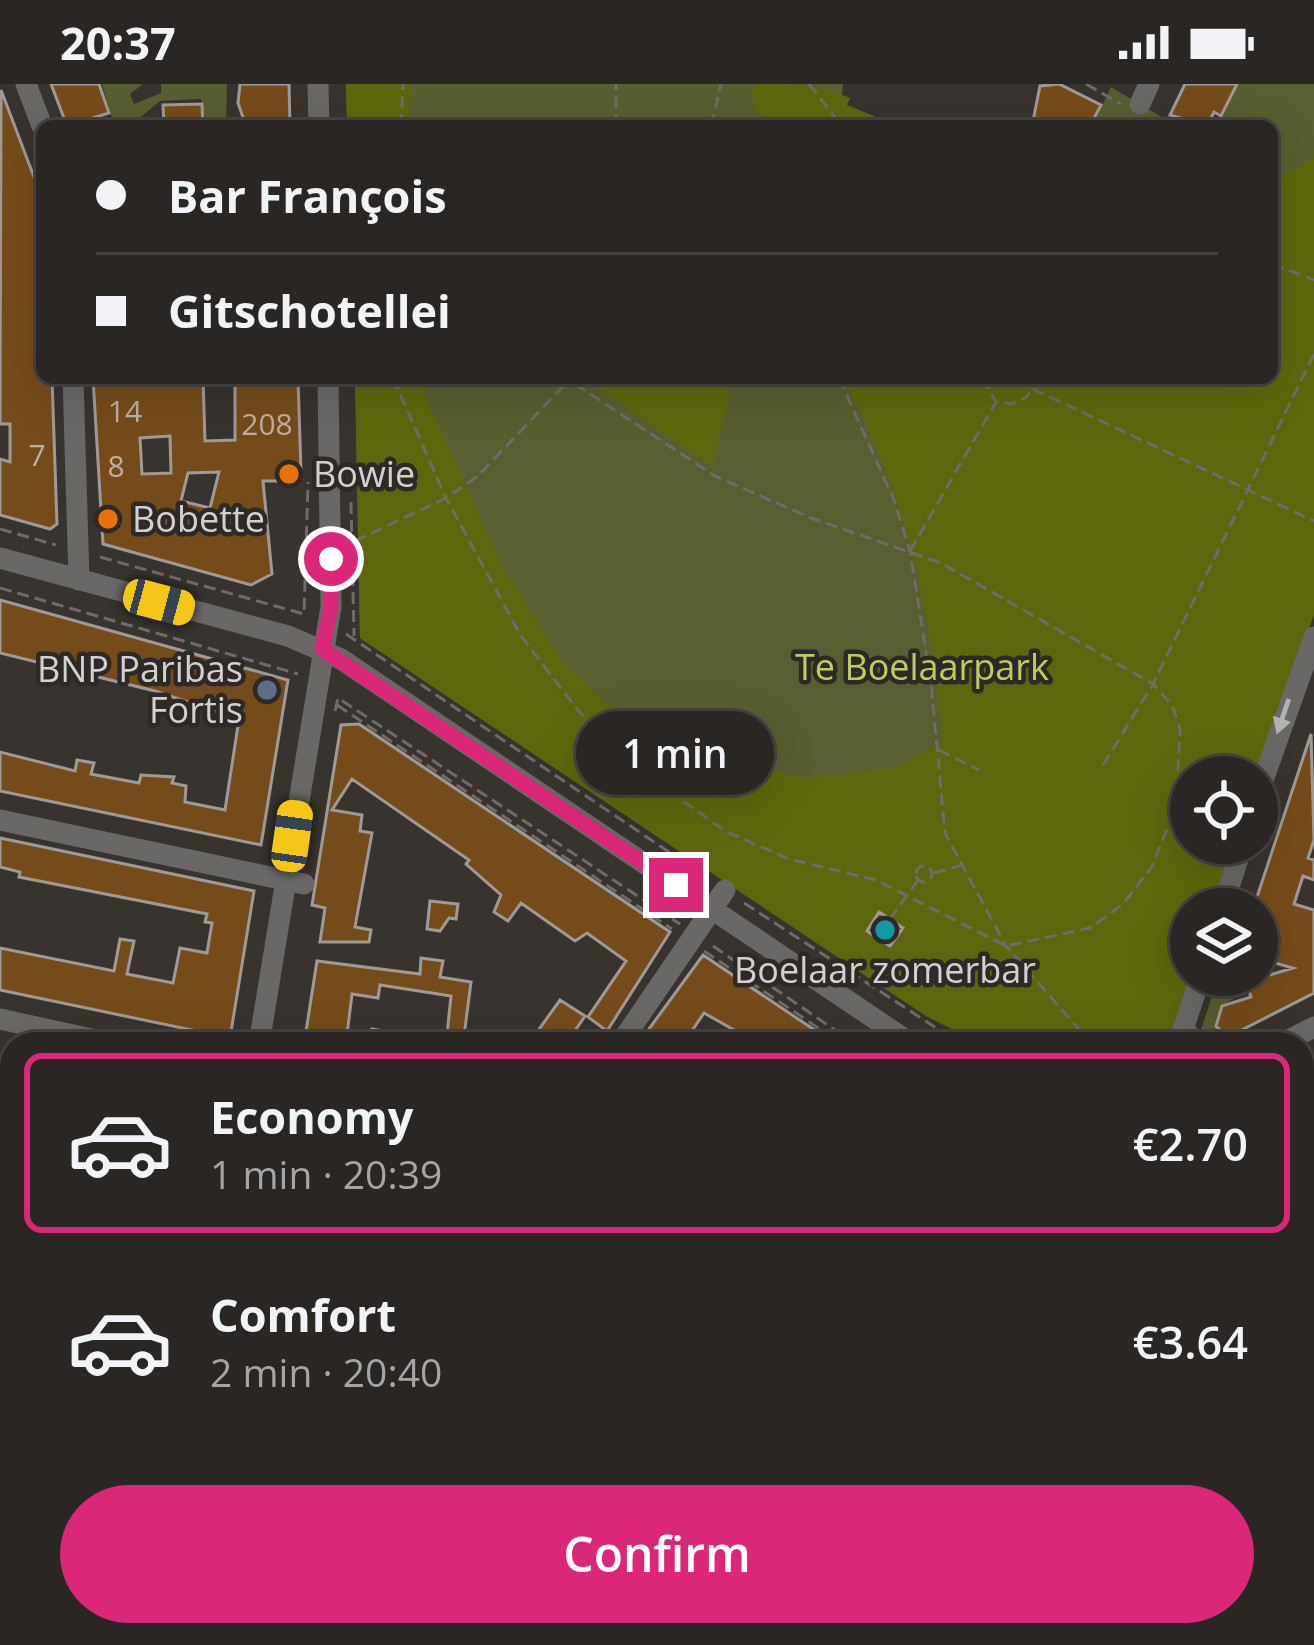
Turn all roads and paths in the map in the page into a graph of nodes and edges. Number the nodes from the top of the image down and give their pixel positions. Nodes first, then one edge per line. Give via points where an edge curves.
1 (26, 84) edge
2 (318, 84) edge
3 (403, 84) edge
4 (616, 84) edge
5 (721, 84) edge
6 (809, 84) edge
7 (1086, 84) edge
8 (1142, 100) edge
9 (40, 120) edge
10 (319, 120) edge
11 (400, 120) edge
12 (616, 120) edge
13 (712, 120) edge
14 (837, 120) edge
15 (1278, 266) edge
16 (1314, 280) edge
17 (1314, 354) edge
18 (73, 384) edge
19 (328, 384) edge
20 (396, 384) edge
21 (564, 384) edge
22 (577, 384) edge
23 (842, 384) edge
24 (986, 384) edge
25 (1034, 384) edge
26 (1033, 389) junction
27 (996, 402) junction
28 (309, 477) dead end
29 (1250, 490) junction
30 (446, 498) junction
31 (1314, 521) edge
32 (0, 529) edge
33 (78, 551) junction
34 (910, 551) junction
35 (0, 558) edge
36 (79, 580) junction
37 (0, 588) edge
38 (1314, 637) edge
39 (322, 649) junction
40 (285, 668) dead end
41 (1153, 684) junction
42 (938, 749) junction
43 (1272, 756) edge
44 (1102, 765) dead end
45 (979, 770) dead end
46 (0, 820) edge
47 (966, 864) dead end
48 (960, 867) junction
49 (932, 874) junction
50 (918, 880) junction
51 (295, 882) junction
52 (903, 895) junction
53 (718, 900) junction
54 (890, 919) dead end
55 (692, 938) junction
56 (1006, 946) junction
57 (1194, 996) edge
58 (0, 1019) edge
59 (59, 1032) edge
60 (263, 1032) edge
61 (628, 1032) edge
62 (825, 1032) edge
63 (837, 1032) edge
64 (894, 1032) edge
65 (941, 1032) edge
66 (1081, 1032) edge
67 (1185, 1032) edge

1 - 9 street
2 - 10 street
3 - 11 path
4 - 12 path
5 - 13 path
6 - 14 path
7 - 8 path
15 - 16 path
17 - 29 path
18 - 33 street
19 - 39 street via 331,607
20 - 30 path
21 - 30 path via 484,471
22 - 34 path via 715,476
23 - 34 path
24 - 27 path
25 - 26 path
26 - 27 path via 1020,402
26 - 29 path
27 - 34 path
28 - 33 path via 304,614
29 - 31 path
29 - 41 path
30 - 52 path via 529,649 627,761 727,832
30 - 53 path via 352,542 354,640
32 - 33 path
33 - 36 street
34 - 41 path
34 - 42 path
35 - 36 street
36 - 39 street
37 - 40 path
38 -> 43 street
39 - 51 street
39 - 53 street
41 - 44 path
41 - 56 path via 1180,729 1176,808 1151,868 1123,904 1090,928
42 - 45 path
42 - 48 path via 945,833
46 - 51 street
47 - 48 path
48 - 49 path
48 - 56 path
49 - 50 path
49 - 50 path via 920,867
50 - 52 path
51 - 60 street
52 - 54 path
52 - 56 path
53 - 55 street
53 - 64 street
53 - 65 path
55 - 55 path via 337,702 390,730
55 - 61 street
55 - 62 path
55 - 63 path
56 - 66 path
57 - 67 street
58 - 59 street

